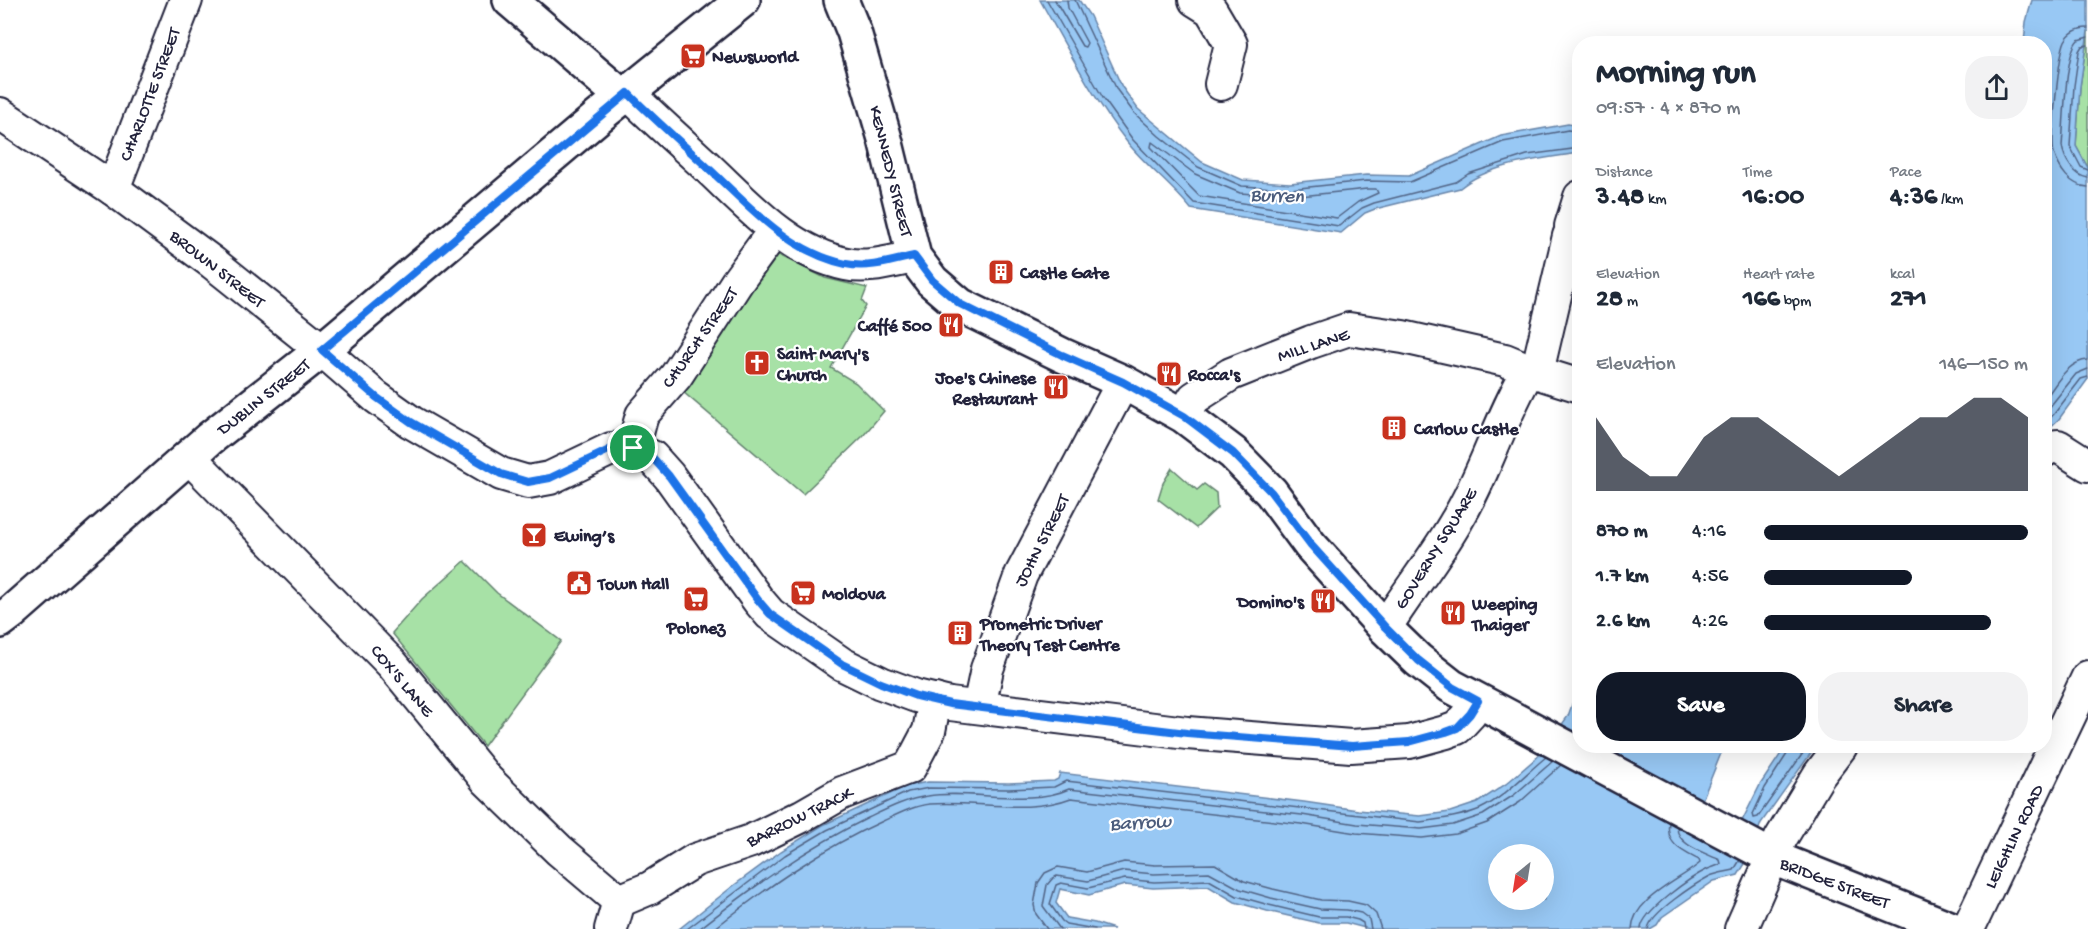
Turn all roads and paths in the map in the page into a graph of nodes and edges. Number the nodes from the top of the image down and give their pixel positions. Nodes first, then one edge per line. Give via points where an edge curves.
1 (186, 0) edge
2 (510, 0) edge
3 (743, 0) edge
4 (841, 0) edge
5 (1195, 0) edge
6 (1221, 84) dead end
7 (626, 95) junction
8 (0, 114) edge
9 (113, 189) junction
10 (1572, 224) edge
11 (775, 230) junction
12 (914, 256) junction
13 (322, 350) junction
14 (1533, 371) junction
15 (1123, 382) junction
16 (1572, 383) edge
17 (1184, 416) junction
18 (633, 448) junction
19 (2052, 448) edge
20 (189, 457) junction
21 (2088, 465) edge
22 (4, 615) edge
23 (1385, 627) junction
24 (2088, 677) edge
25 (1465, 694) junction
26 (935, 700) junction
27 (979, 707) junction
28 (1572, 751) edge
29 (1576, 753) edge
30 (1836, 753) edge
31 (2052, 753) edge
32 (2052, 753) edge
33 (1763, 853) junction
34 (615, 915) edge
35 (1741, 929) edge
36 (1952, 929) edge
37 (1968, 929) edge

1 - 9 street, CHARLOTTE STREET
2 - 7 main road
3 - 7 main road, DUBLIN STREET
4 - 12 main road, KENNEDY STREET via 885,139
5 - 6 street via 1211,10 1231,44
7 - 11 street
7 - 13 main road, DUBLIN STREET
8 - 9 street, BROWN STREET
9 - 13 street, BROWN STREET
10 - 14 street, GOVERNY SQUARE
11 - 12 street via 808,251 848,265 875,265
11 - 18 street, CHURCH STREET via 676,376 642,414
12 - 15 main road, KENNEDY STREET via 932,280 960,304
13 - 18 street, BROWN STREET via 411,422 501,474 528,482 550,478 611,449
13 - 20 main road, DUBLIN STREET
14 - 16 street, MILL LANE
14 - 17 street, MILL LANE via 1505,360 1349,329 1231,374 1194,398
14 - 23 street, GOVERNY SQUARE via 1520,385 1457,520
15 - 17 main road, KENNEDY STREET
15 - 27 street, JOHN STREET via 1021,575 987,669
17 - 23 main road, KENNEDY STREET via 1233,453 1271,492 1311,545
18 - 26 street via 652,457 669,476 770,614 842,664 881,683
19 - 21 street
20 - 22 main road, DUBLIN STREET
20 - 34 street, COX'S LANE via 392,664 487,780 559,850
23 - 25 main road, KENNEDY STREET via 1418,660
24 - 32 street, LEIGHLIN ROAD
25 - 27 street via 1470,714 1457,728 1409,742 1352,746 1187,733
25 - 28 main road, BRIDGE STREET
26 - 27 street
26 - 34 street, BARROW TRACK via 929,731 910,766 842,793 751,841 695,860
29 - 33 main road, BRIDGE STREET
30 - 33 street via 1781,838
31 - 37 street, LEIGHLIN ROAD
33 - 35 street
33 - 36 main road, BRIDGE STREET

